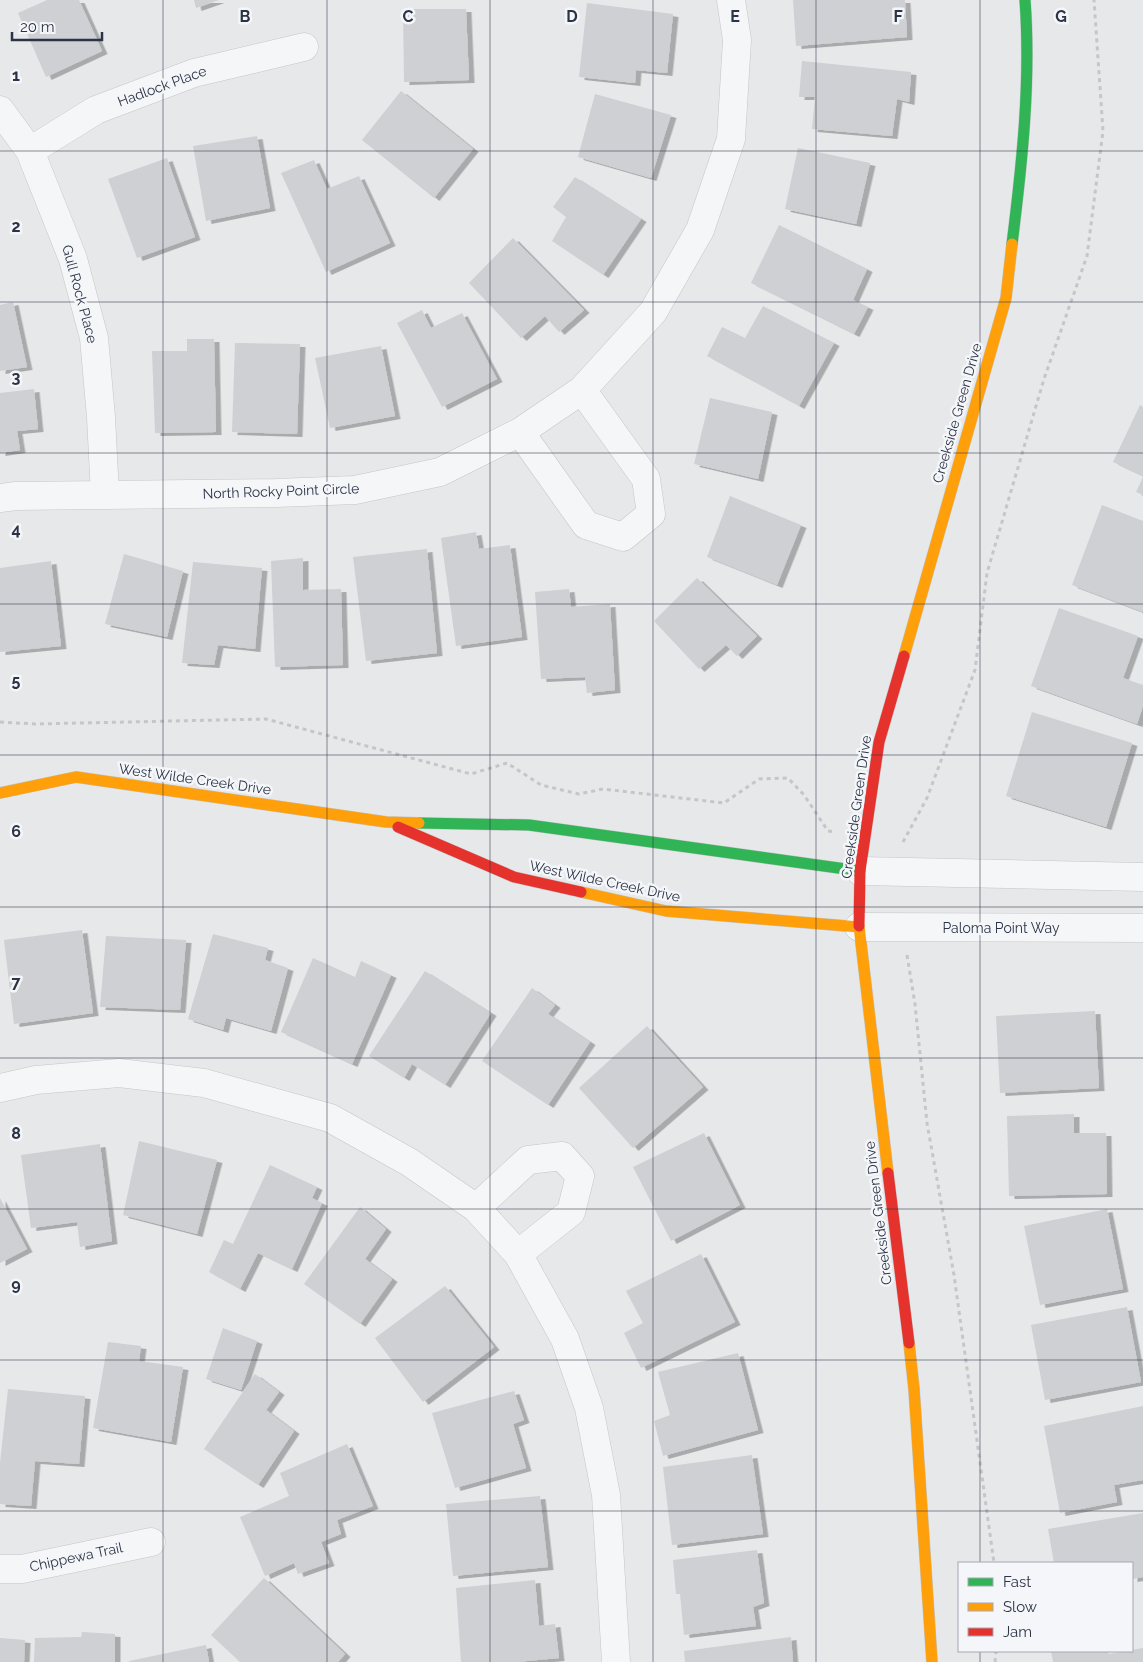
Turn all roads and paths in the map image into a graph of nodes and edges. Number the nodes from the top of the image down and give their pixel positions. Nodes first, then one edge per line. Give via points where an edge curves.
1 (731, 0) edge
2 (1025, 0) edge
3 (1094, 0) edge
4 (304, 46) dead end
5 (0, 110) edge
6 (30, 151) junction
7 (582, 390) junction
8 (520, 432) junction
9 (105, 495) junction
10 (0, 498) edge
11 (0, 722) edge
12 (0, 793) edge
13 (386, 822) junction
14 (865, 835) junction
15 (904, 840) junction
16 (860, 871) junction
17 (900, 872) junction
18 (1143, 877) edge
19 (859, 927) junction
20 (903, 928) junction
21 (1143, 928) edge
22 (0, 1088) edge
23 (476, 1208) junction
24 (518, 1254) junction
25 (151, 1542) dead end
26 (994, 1562) edge
27 (0, 1569) edge
28 (616, 1662) edge
29 (932, 1662) edge

1 - 7 street, North Rocky Point Circle via 737,40 730,139 700,230 653,312
2 - 14 main road, Creekside Green Drive via 1028,39 1020,172 1006,298 879,742
3 - 15 path via 1103,132 1087,256 1044,380 988,573 975,670 927,798
4 - 6 street, Hadlock Place via 194,73 158,86 96,110
5 - 6 street, Gull Rock Place
6 - 9 street, Gull Rock Place via 73,260 94,338
7 - 8 street, North Rocky Point Circle
7 - 8 street via 646,479 651,514 623,537 586,525
8 - 9 street, North Rocky Point Circle via 440,472 355,490
9 - 10 street, North Rocky Point Circle
11 - 14 path via 266,720 471,774 507,764 541,785 579,794 602,788 724,804 759,779 788,778 804,795 828,831
12 - 13 main road, West Wilde Creek Drive via 76,777
13 - 16 main road, West Wilde Creek Drive via 529,825
13 - 19 main road, West Wilde Creek Drive via 514,877 552,886 666,911
14 - 15 path
14 - 16 main road, Creekside Green Drive
15 - 17 path
16 - 17 street
16 - 19 main road, Creekside Green Drive
17 - 18 street
19 - 20 street, Paloma Point Way
19 - 29 main road, Creekside Green Drive via 914,1389
20 - 21 street, Paloma Point Way
20 - 26 path via 915,1004 927,1123 954,1275
22 - 23 street via 36,1080 119,1073 204,1083 330,1118 409,1162
23 - 24 street
23 - 24 street via 528,1160 562,1156 580,1176 571,1212
24 - 28 street via 566,1339 589,1408 606,1495
25 - 27 street, Chippewa Trail via 22,1569

